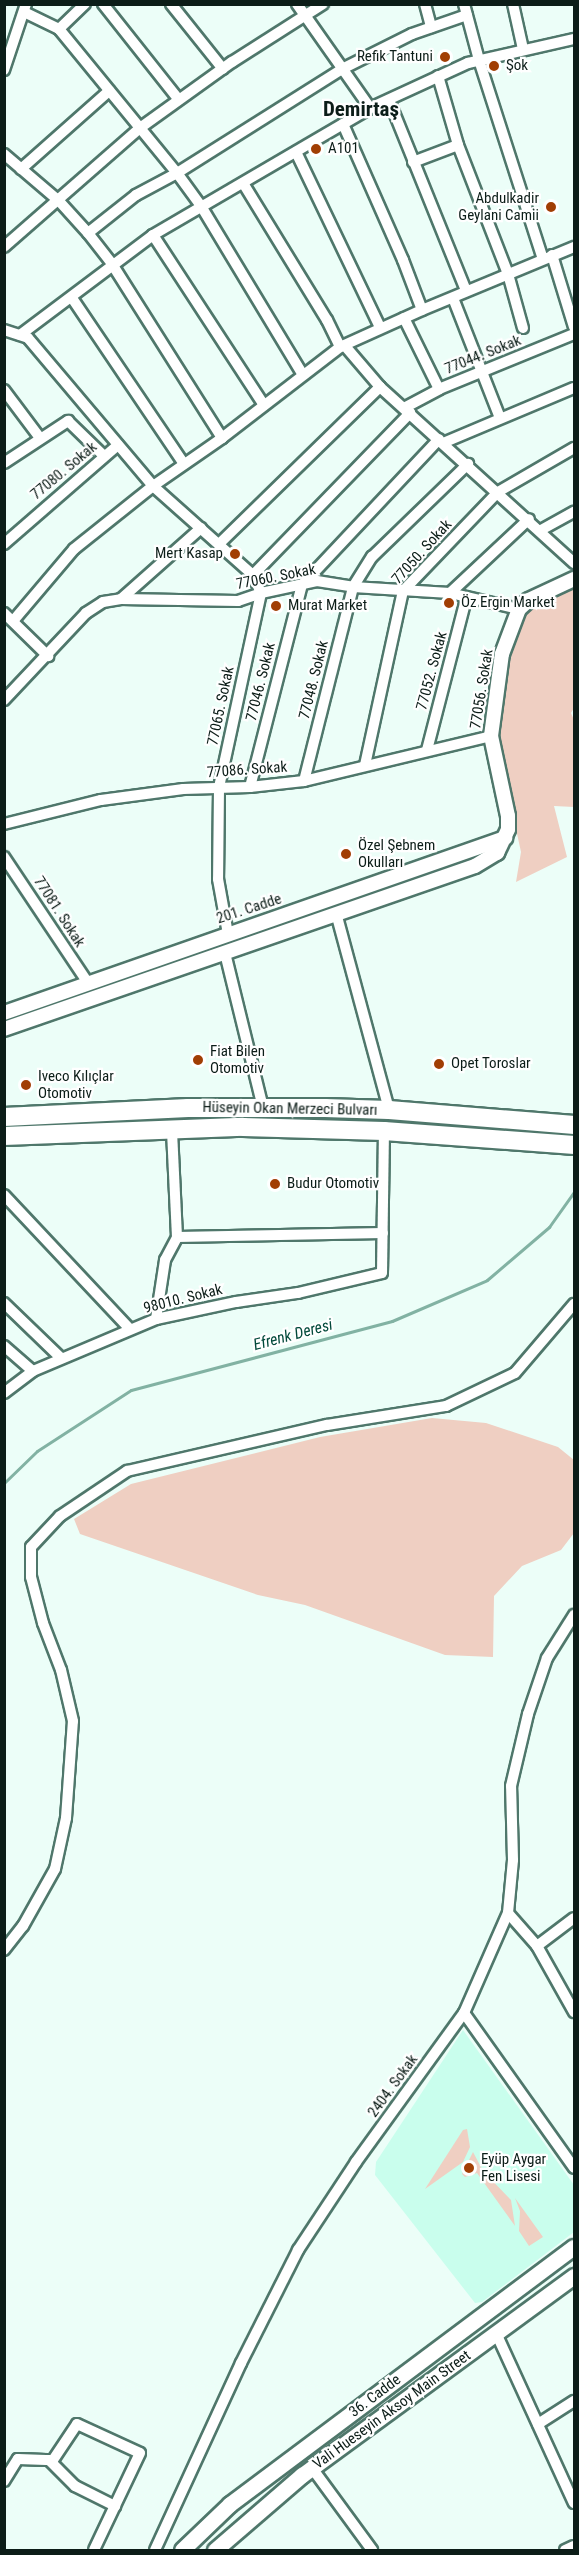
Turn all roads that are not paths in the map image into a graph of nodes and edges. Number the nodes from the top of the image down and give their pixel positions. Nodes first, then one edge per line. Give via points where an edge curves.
1 (85, 4) edge
2 (103, 4) edge
3 (171, 4) edge
4 (297, 4) edge
5 (323, 4) edge
6 (425, 4) edge
7 (513, 4) edge
8 (25, 8) edge
9 (465, 10) edge
10 (307, 15) junction
11 (431, 27) junction
12 (59, 30) junction
13 (574, 39) edge
14 (9, 41) edge
15 (523, 49) junction
16 (479, 60) junction
17 (344, 68) junction
18 (4, 69) edge
19 (223, 69) junction
20 (438, 76) junction
21 (110, 91) junction
22 (179, 100) junction
23 (389, 100) junction
24 (370, 108) junction
25 (343, 124) junction
26 (140, 128) junction
27 (458, 145) junction
28 (296, 152) junction
29 (4, 154) edge
30 (413, 162) junction
31 (21, 169) junction
32 (177, 173) junction
33 (243, 183) junction
34 (59, 201) junction
35 (201, 206) junction
36 (88, 234) junction
37 (153, 235) junction
38 (4, 247) edge
39 (574, 247) edge
40 (547, 257) junction
41 (112, 264) junction
42 (508, 274) junction
43 (466, 291) junction
44 (72, 298) junction
45 (453, 298) junction
46 (422, 309) junction
47 (404, 318) junction
48 (380, 327) junction
49 (574, 327) edge
50 (523, 328) dead end
51 (4, 330) edge
52 (574, 334) edge
53 (20, 335) junction
54 (342, 347) junction
55 (483, 371) junction
56 (303, 375) junction
57 (380, 387) junction
58 (574, 388) edge
59 (439, 389) junction
60 (4, 390) edge
61 (264, 405) junction
62 (407, 410) junction
63 (500, 418) junction
64 (40, 438) junction
65 (222, 438) junction
66 (441, 441) junction
67 (118, 445) junction
68 (574, 448) edge
69 (104, 456) junction
70 (4, 463) edge
71 (184, 464) junction
72 (468, 464) junction
73 (153, 486) junction
74 (498, 492) junction
75 (574, 512) edge
76 (529, 519) junction
77 (201, 528) junction
78 (541, 530) junction
79 (4, 544) edge
80 (219, 544) junction
81 (574, 563) edge
82 (253, 575) junction
83 (574, 579) edge
84 (302, 585) junction
85 (353, 587) junction
86 (403, 591) junction
87 (261, 593) junction
88 (450, 593) junction
89 (121, 599) junction
90 (466, 599) junction
91 (519, 609) junction
92 (9, 617) edge
93 (48, 656) junction
94 (6, 695) edge
95 (491, 736) junction
96 (427, 750) junction
97 (365, 765) junction
98 (304, 781) junction
99 (250, 787) junction
100 (219, 788) junction
101 (4, 824) edge
102 (505, 838) junction
103 (4, 857) edge
104 (336, 914) junction
105 (228, 934) junction
106 (225, 953) junction
107 (88, 983) junction
108 (4, 1014) edge
109 (4, 1029) edge
110 (264, 1108) junction
111 (389, 1110) junction
112 (4, 1117) edge
113 (574, 1125) edge
114 (172, 1130) junction
115 (384, 1131) junction
116 (4, 1136) edge
117 (574, 1145) edge
118 (4, 1195) edge
119 (383, 1233) junction
120 (177, 1237) junction
121 (4, 1303) edge
122 (574, 1304) edge
123 (156, 1319) junction
124 (130, 1329) junction
125 (4, 1346) edge
126 (61, 1358) junction
127 (33, 1371) junction
128 (4, 1393) edge
129 (574, 1615) edge
130 (508, 1913) junction
131 (574, 1918) edge
132 (537, 1946) junction
133 (4, 1950) edge
134 (574, 2012) edge
135 (464, 2013) junction
136 (574, 2168) edge
137 (574, 2247) edge
138 (574, 2276) edge
139 (496, 2333) junction
140 (574, 2401) edge
141 (538, 2424) junction
142 (49, 2460) junction
143 (312, 2468) junction
144 (4, 2481) edge
145 (574, 2503) edge
146 (115, 2506) junction
147 (574, 2546) edge
148 (94, 2550) edge
149 (155, 2550) edge
150 (182, 2550) edge
151 (215, 2550) edge
152 (372, 2550) edge
153 (565, 2550) edge

1 - 12 street
2 - 22 street
3 - 19 street
4 - 10 street
5 - 10 street
6 - 11 street
7 - 15 street
8 - 12 street
8 - 14 street
9 - 11 street
9 - 16 street
10 - 17 street
10 - 19 street
11 - 17 street
12 - 21 street
13 - 15 street
14 - 18 street
15 - 16 street
16 - 20 street
16 - 40 street
17 - 24 street
17 - 32 street
19 - 22 street
20 - 23 street
20 - 27 street
21 - 26 street
21 - 31 street
22 - 26 street
23 - 24 street
23 - 30 street
24 - 25 street
25 - 28 street
25 - 46 street
26 - 32 street
26 - 34 street
27 - 30 street
27 - 42 street
28 - 33 street
28 - 48 street
29 - 31 street
30 - 43 street
31 - 34 street
32 - 35 street
32 - 36 street via 136,195
33 - 35 street
33 - 54 street
34 - 36 street
34 - 38 street
35 - 37 street
35 - 56 street
36 - 41 street
37 - 41 street
37 - 61 street
39 - 40 street
40 - 42 street
40 - 49 street
41 - 44 street
41 - 65 street
42 - 43 street
42 - 50 street
43 - 45 street
44 - 53 street
44 - 71 street
45 - 46 street
45 - 55 street
46 - 47 street
47 - 48 street
47 - 59 street
48 - 54 street
51 - 53 street
52 - 55 street, 77044. Sokak
53 - 67 street via 28,338
54 - 56 street
54 - 57 street
55 - 59 street, 77044. Sokak
55 - 63 street
56 - 61 street
57 - 62 street
57 - 80 street
58 - 63 street
59 - 62 street, 77044. Sokak
60 - 64 street
61 - 65 street
62 - 66 street
62 - 82 street, 77044. Sokak
63 - 66 street
64 - 69 street via 68,421
64 - 70 street
65 - 71 street
66 - 72 street
66 - 84 street
67 - 69 street, 77080. Sokak
67 - 73 street
68 - 74 street, 77050. Sokak
69 - 79 street, 77080. Sokak
71 - 73 street
72 - 74 street
72 - 85 street, 77048. Sokak via 372,557
73 - 77 street
73 - 92 street via 74,549
74 - 76 street
74 - 86 street, 77050. Sokak
75 - 78 street
76 - 78 street
76 - 88 street
77 - 80 street
77 - 89 street
78 - 81 street
80 - 82 street
82 - 87 street
83 - 91 street via 529,600
84 - 85 street, 77060. Sokak via 317,581
84 - 87 street, 77060. Sokak
84 - 99 street, 77046. Sokak
85 - 86 street, 77060. Sokak
85 - 98 street, 77048. Sokak
86 - 88 street, 77060. Sokak
86 - 97 street, 77050. Sokak
87 - 89 street, 77060. Sokak via 238,601
87 - 100 street, 77065. Sokak
88 - 90 street, 77060. Sokak
89 - 93 street, 77060. Sokak via 103,602 86,613
90 - 91 street, 77060. Sokak
90 - 96 street, 77052. Sokak
91 - 95 street, 77056. Sokak via 502,654
92 - 93 street
93 - 94 street, 77060. Sokak
95 - 96 street, 77086. Sokak
95 - 102 street, 77056. Sokak via 508,816
96 - 97 street, 77086. Sokak
97 - 98 street, 77086. Sokak
98 - 99 street, 77086. Sokak
99 - 100 street, 77086. Sokak
100 - 101 street, 77086. Sokak via 101,800
100 - 105 street, 77065. Sokak via 218,879
102 - 104 street via 497,853 475,866
102 - 105 street, 201. Cadde
103 - 107 street, 77081. Sokak
104 - 106 street
104 - 111 street
105 - 107 street, 201. Cadde
106 - 109 street
106 - 110 street
107 - 108 street, 201. Cadde
110 - 111 main road, Hüseyin Okan Merzeci Bulvarı
110 - 112 main road, Hüseyin Okan Merzeci Bulvarı
111 - 113 main road, Hüseyin Okan Merzeci Bulvarı
114 - 115 main road, Hüseyin Okan Merzeci Bulvarı via 243,1127
114 - 116 main road, Hüseyin Okan Merzeci Bulvarı
114 - 120 street
115 - 117 main road, Hüseyin Okan Merzeci Bulvarı
115 - 119 street
118 - 124 street
119 - 120 street
119 - 123 street, 98010. Sokak via 382,1273
120 - 123 street via 165,1260
121 - 126 street
122 - 133 street via 515,1373 446,1406 327,1425 128,1472 60,1516 31,1547 31,1577 73,1720 66,1818 55,1869 23,1926
123 - 124 street, 98010. Sokak
124 - 126 street, 98010. Sokak
125 - 127 street
126 - 127 street, 98010. Sokak
127 - 128 street, 98010. Sokak
129 - 130 street, 2404. Sokak via 547,1658 528,1714 511,1786 513,1860
130 - 132 street
130 - 135 street, 2404. Sokak
131 - 132 street
132 - 134 street
135 - 136 street
135 - 149 street, 2404. Sokak via 298,2250
137 - 150 main road, 36. Cadde via 230,2504
138 - 139 main road, Vali Hueseyin Aksoy Main Street
139 - 141 street
139 - 143 main road, Vali Hueseyin Aksoy Main Street
140 - 141 street
141 - 145 street
142 - 144 street via 18,2459
142 - 146 street via 75,2486
142 - 146 street via 53,2460 77,2424 141,2453
143 - 151 main road, Vali Hueseyin Aksoy Main Street
143 - 152 street
146 - 148 street
147 - 153 street

